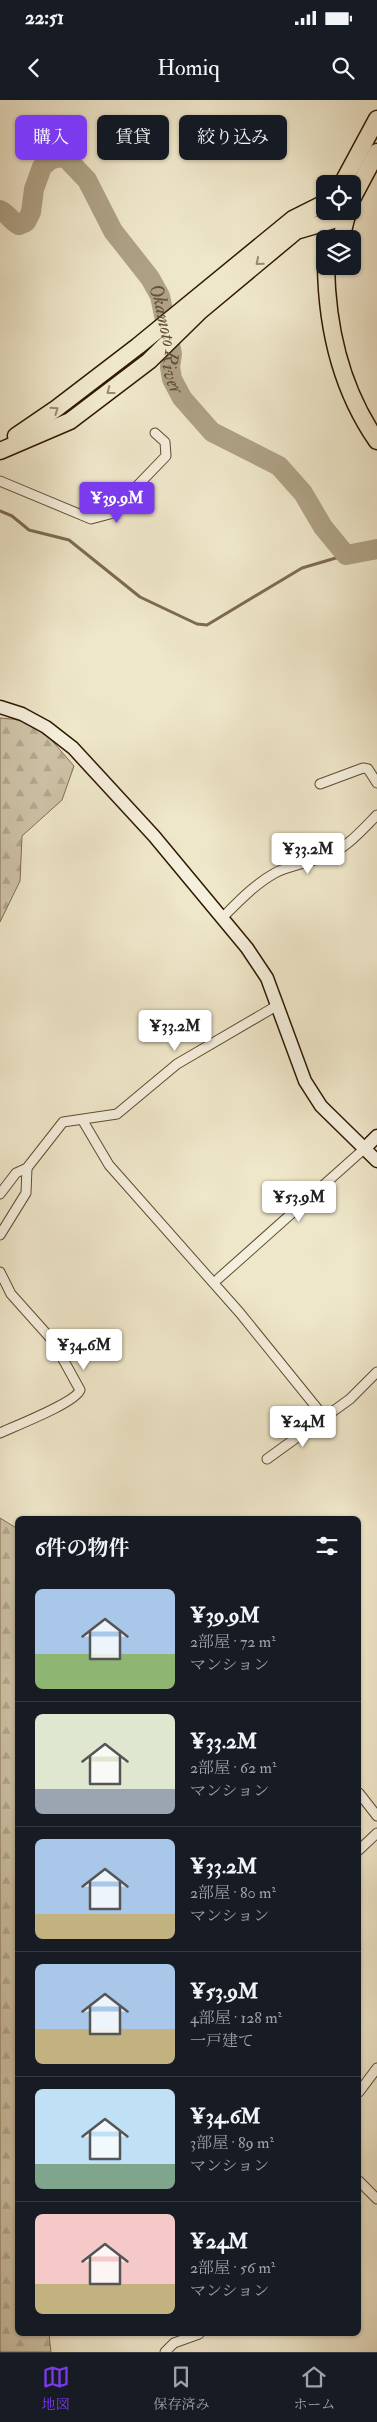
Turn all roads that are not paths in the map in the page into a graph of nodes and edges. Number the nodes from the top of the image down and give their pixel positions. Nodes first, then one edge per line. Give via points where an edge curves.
1 (377, 119) edge
2 (377, 152) edge
3 (347, 175) edge
4 (361, 182) edge
5 (316, 208) edge
6 (328, 225) edge
7 (326, 275) edge
8 (336, 275) edge
9 (197, 306) junction
10 (333, 338) junction
11 (155, 433) dead end
12 (377, 441) edge
13 (0, 446) edge
14 (0, 451) edge
15 (0, 481) edge
16 (0, 707) edge
17 (377, 783) edge
18 (320, 784) dead end
19 (377, 815) edge
20 (222, 918) junction
21 (278, 1005) junction
22 (83, 1121) junction
23 (377, 1136) edge
24 (364, 1149) junction
25 (377, 1161) edge
26 (27, 1168) junction
27 (0, 1194) edge
28 (0, 1235) edge
29 (0, 1272) edge
30 (218, 1279) dead end
31 (377, 1372) edge
32 (325, 1418) junction
33 (0, 1433) edge
34 (267, 1459) dead end
35 (361, 1796) edge
36 (377, 1816) edge
37 (377, 1833) edge
38 (361, 1848) edge
39 (377, 2068) edge
40 (361, 2089) edge
41 (361, 2183) edge
42 (377, 2199) edge
43 (194, 2336) edge
44 (165, 2352) edge

1 - 3 highway
2 - 4 highway
5 - 9 highway via 294,219
6 -> 9 highway via 312,225 296,231
7 - 10 highway
8 - 10 highway
13 -> 9 highway
9 -> 14 highway via 149,361 70,421
10 - 12 highway via 348,390
11 - 15 street via 165,442 166,456 110,514 91,519
16 - 20 street via 46,727 73,748 154,836
17 - 18 street via 368,769 363,768
19 - 20 street via 339,850 277,872 261,882
20 - 21 street via 267,978
21 - 22 street via 178,1064 117,1114
21 - 24 street via 305,1081 320,1106
22 - 26 street via 63,1122
22 - 32 street via 109,1165 240,1313
23 - 24 street
24 - 25 street
24 - 30 street
26 - 27 street via 16,1173
26 - 28 street via 26,1193
29 - 33 street via 11,1294 53,1341 80,1390 62,1404
31 - 32 street
32 - 34 street
35 - 36 street
37 - 38 street
39 - 40 street
41 - 42 street
43 - 44 street via 174,2344

